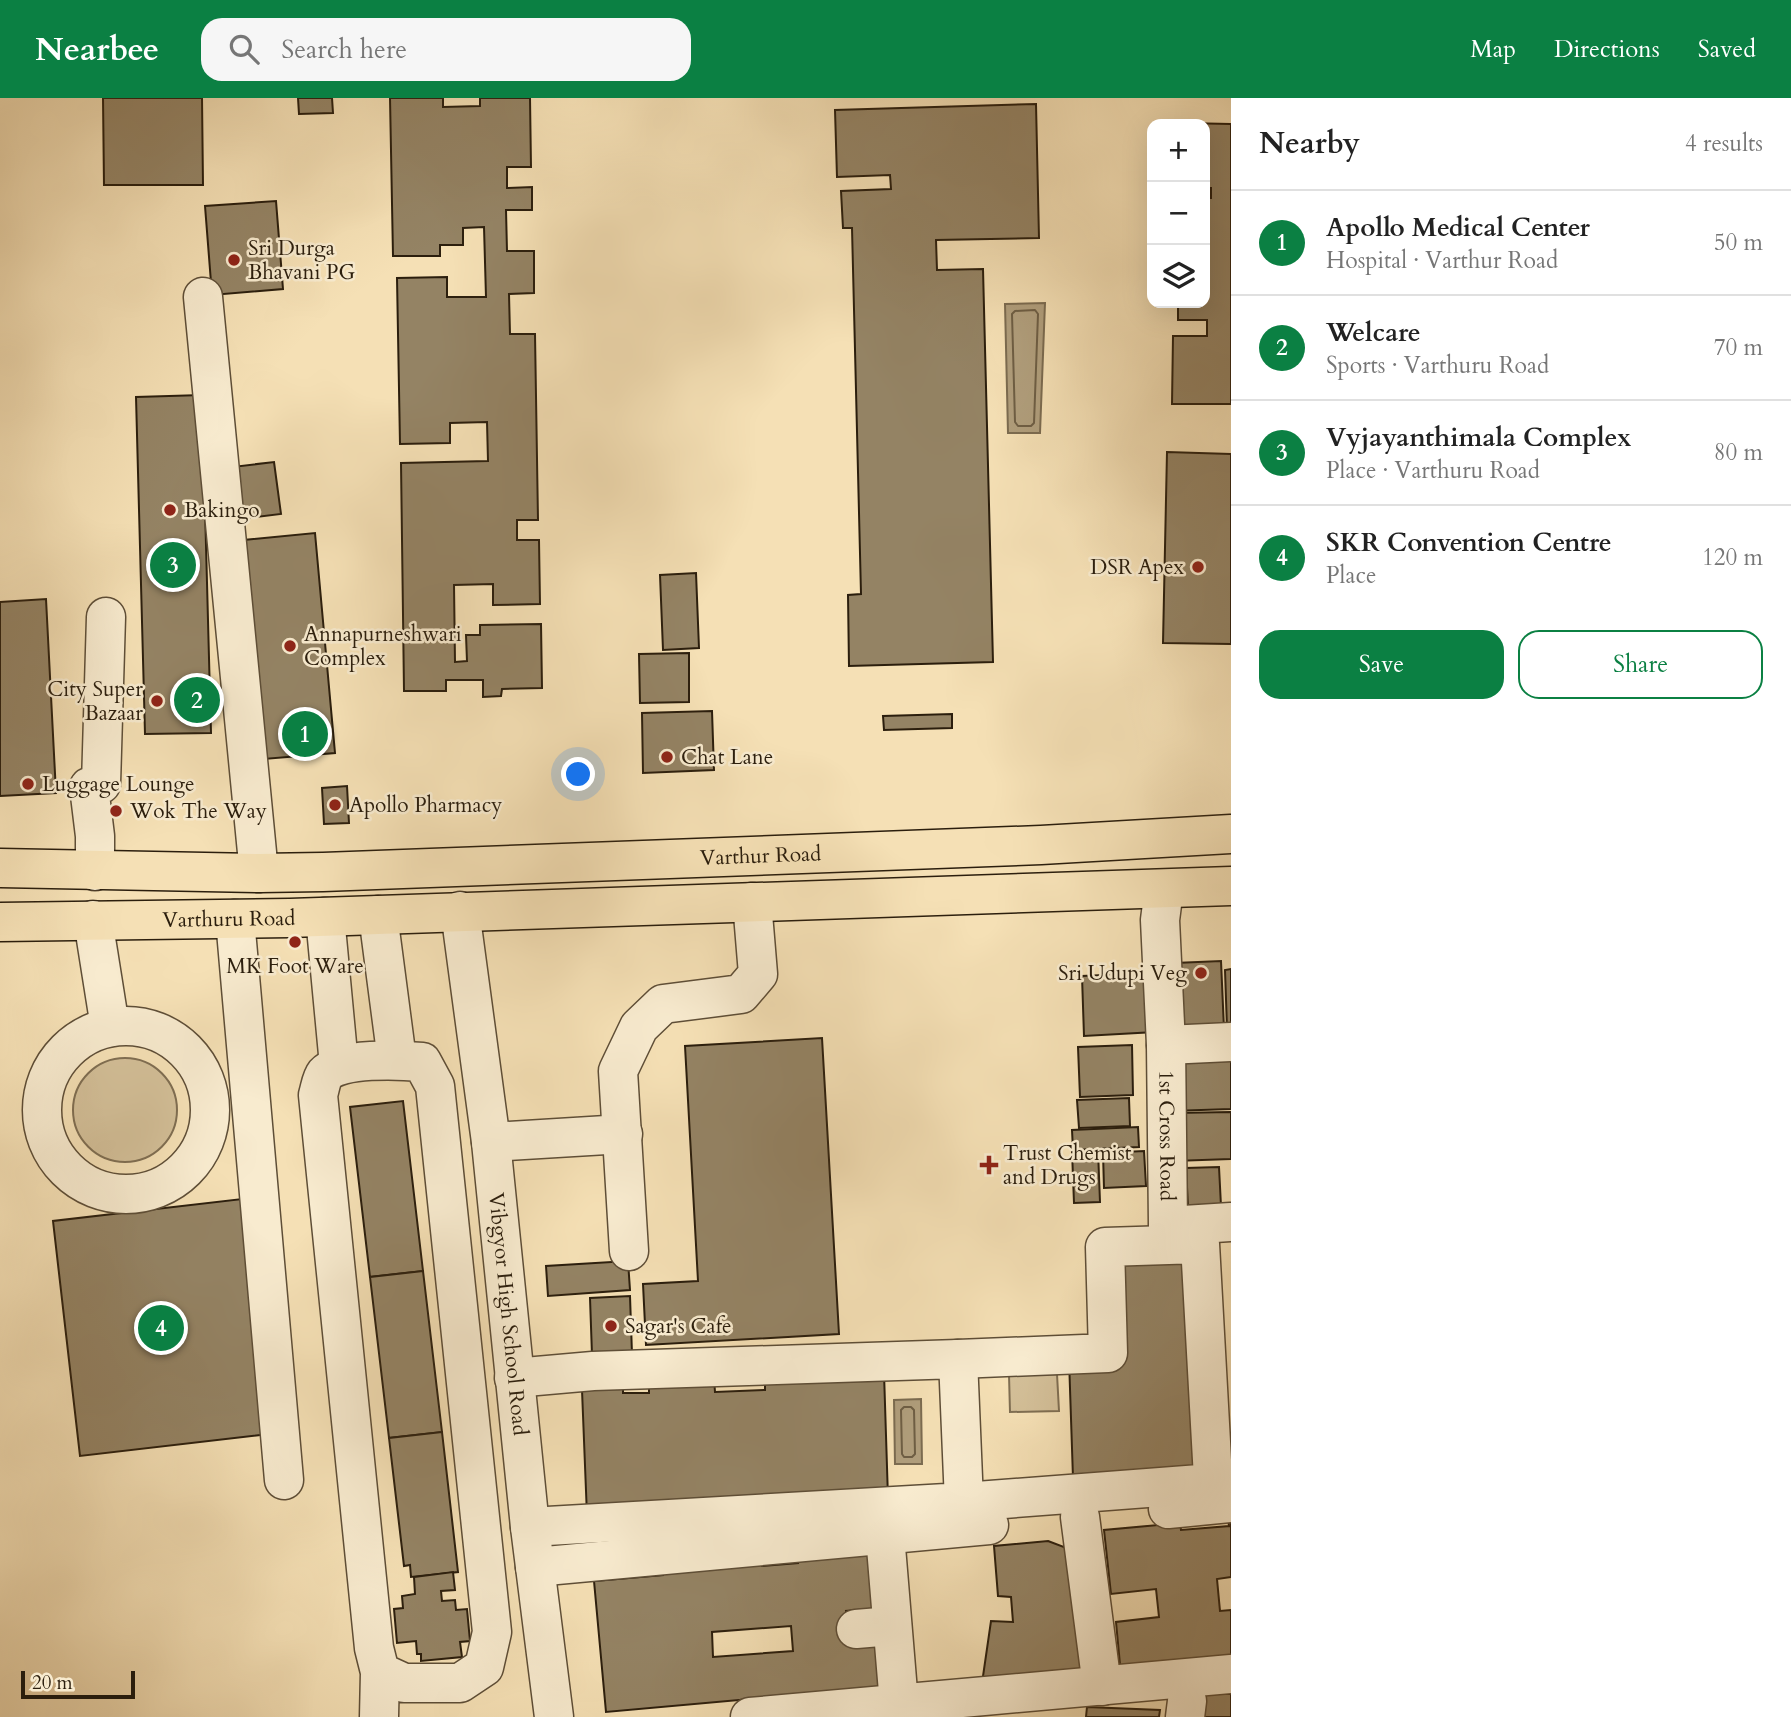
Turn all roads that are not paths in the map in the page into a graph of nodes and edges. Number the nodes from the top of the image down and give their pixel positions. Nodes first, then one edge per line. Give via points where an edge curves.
1 (203, 297) dead end
2 (106, 617) dead end
3 (1231, 834) edge
4 (1143, 839) junction
5 (0, 868) edge
6 (95, 871) junction
7 (274, 873) junction
8 (1231, 886) edge
9 (1155, 889) junction
10 (752, 902) junction
11 (460, 911) junction
12 (377, 915) junction
13 (325, 917) junction
14 (235, 919) junction
15 (93, 920) junction
16 (0, 922) edge
17 (110, 1027) junction
18 (1231, 1042) edge
19 (1166, 1045) junction
20 (397, 1060) junction
21 (339, 1065) junction
22 (623, 1134) junction
23 (491, 1142) junction
24 (1231, 1222) edge
25 (629, 1251) dead end
26 (958, 1359) junction
27 (514, 1378) junction
28 (284, 1480) dead end
29 (964, 1502) junction
30 (1231, 1503) edge
31 (1080, 1517) junction
32 (530, 1527) junction
33 (885, 1535) junction
34 (535, 1567) junction
35 (380, 1672) junction
36 (1231, 1674) edge
37 (1101, 1686) junction
38 (899, 1704) junction
39 (379, 1717) edge
40 (554, 1717) edge
41 (750, 1717) edge

1 - 7 street
2 - 6 street via 101,784 89,787
3 - 4 main road, Varthur Road
4 - 7 main road, Varthur Road
4 - 9 main road
5 - 6 main road
6 - 7 main road
8 - 9 main road
9 - 10 main road
9 - 19 street, 1st Cross Road
10 - 11 main road
10 - 22 street via 758,974 741,994 663,1004 639,1027 618,1071
11 - 12 main road, Varthuru Road
11 - 23 street, Vibgyor High School Road
12 - 13 main road, Varthuru Road
12 - 20 street
13 - 14 main road, Varthuru Road
13 - 21 street
14 - 15 main road, Varthuru Road
14 - 28 street
15 - 16 main road, Varthuru Road
15 - 17 street
17 - 17 street via 139,1027 167,1037 189,1055 205,1079 211,1108 206,1137 192,1162 171,1182 144,1193 117,1195 91,1187 69,1173 52,1152 43,1127 45,1088 63,1053
18 - 19 street, 1st Cross Road
19 - 24 street, 1st Cross Road via 1168,1226
20 - 21 street
20 - 35 street via 422,1062 435,1086 492,1632 484,1667 460,1682 404,1683
21 - 35 street via 324,1075 318,1095 373,1648
22 - 23 street
22 - 25 street
23 - 27 street, Vibgyor High School Road
26 - 27 street via 593,1371
26 - 29 street
26 - 29 street via 1108,1353 1105,1247 1200,1244 1213,1478 1200,1484
27 - 32 street, Vibgyor High School Road
29 - 32 street
30 - 31 street
31 - 33 street
31 - 37 street
32 - 34 street, Vibgyor High School Road
33 - 34 street
33 - 38 street via 874,1628
34 - 40 street, Vibgyor High School Road
35 - 39 street
36 - 37 street
37 - 38 street
38 - 41 street

